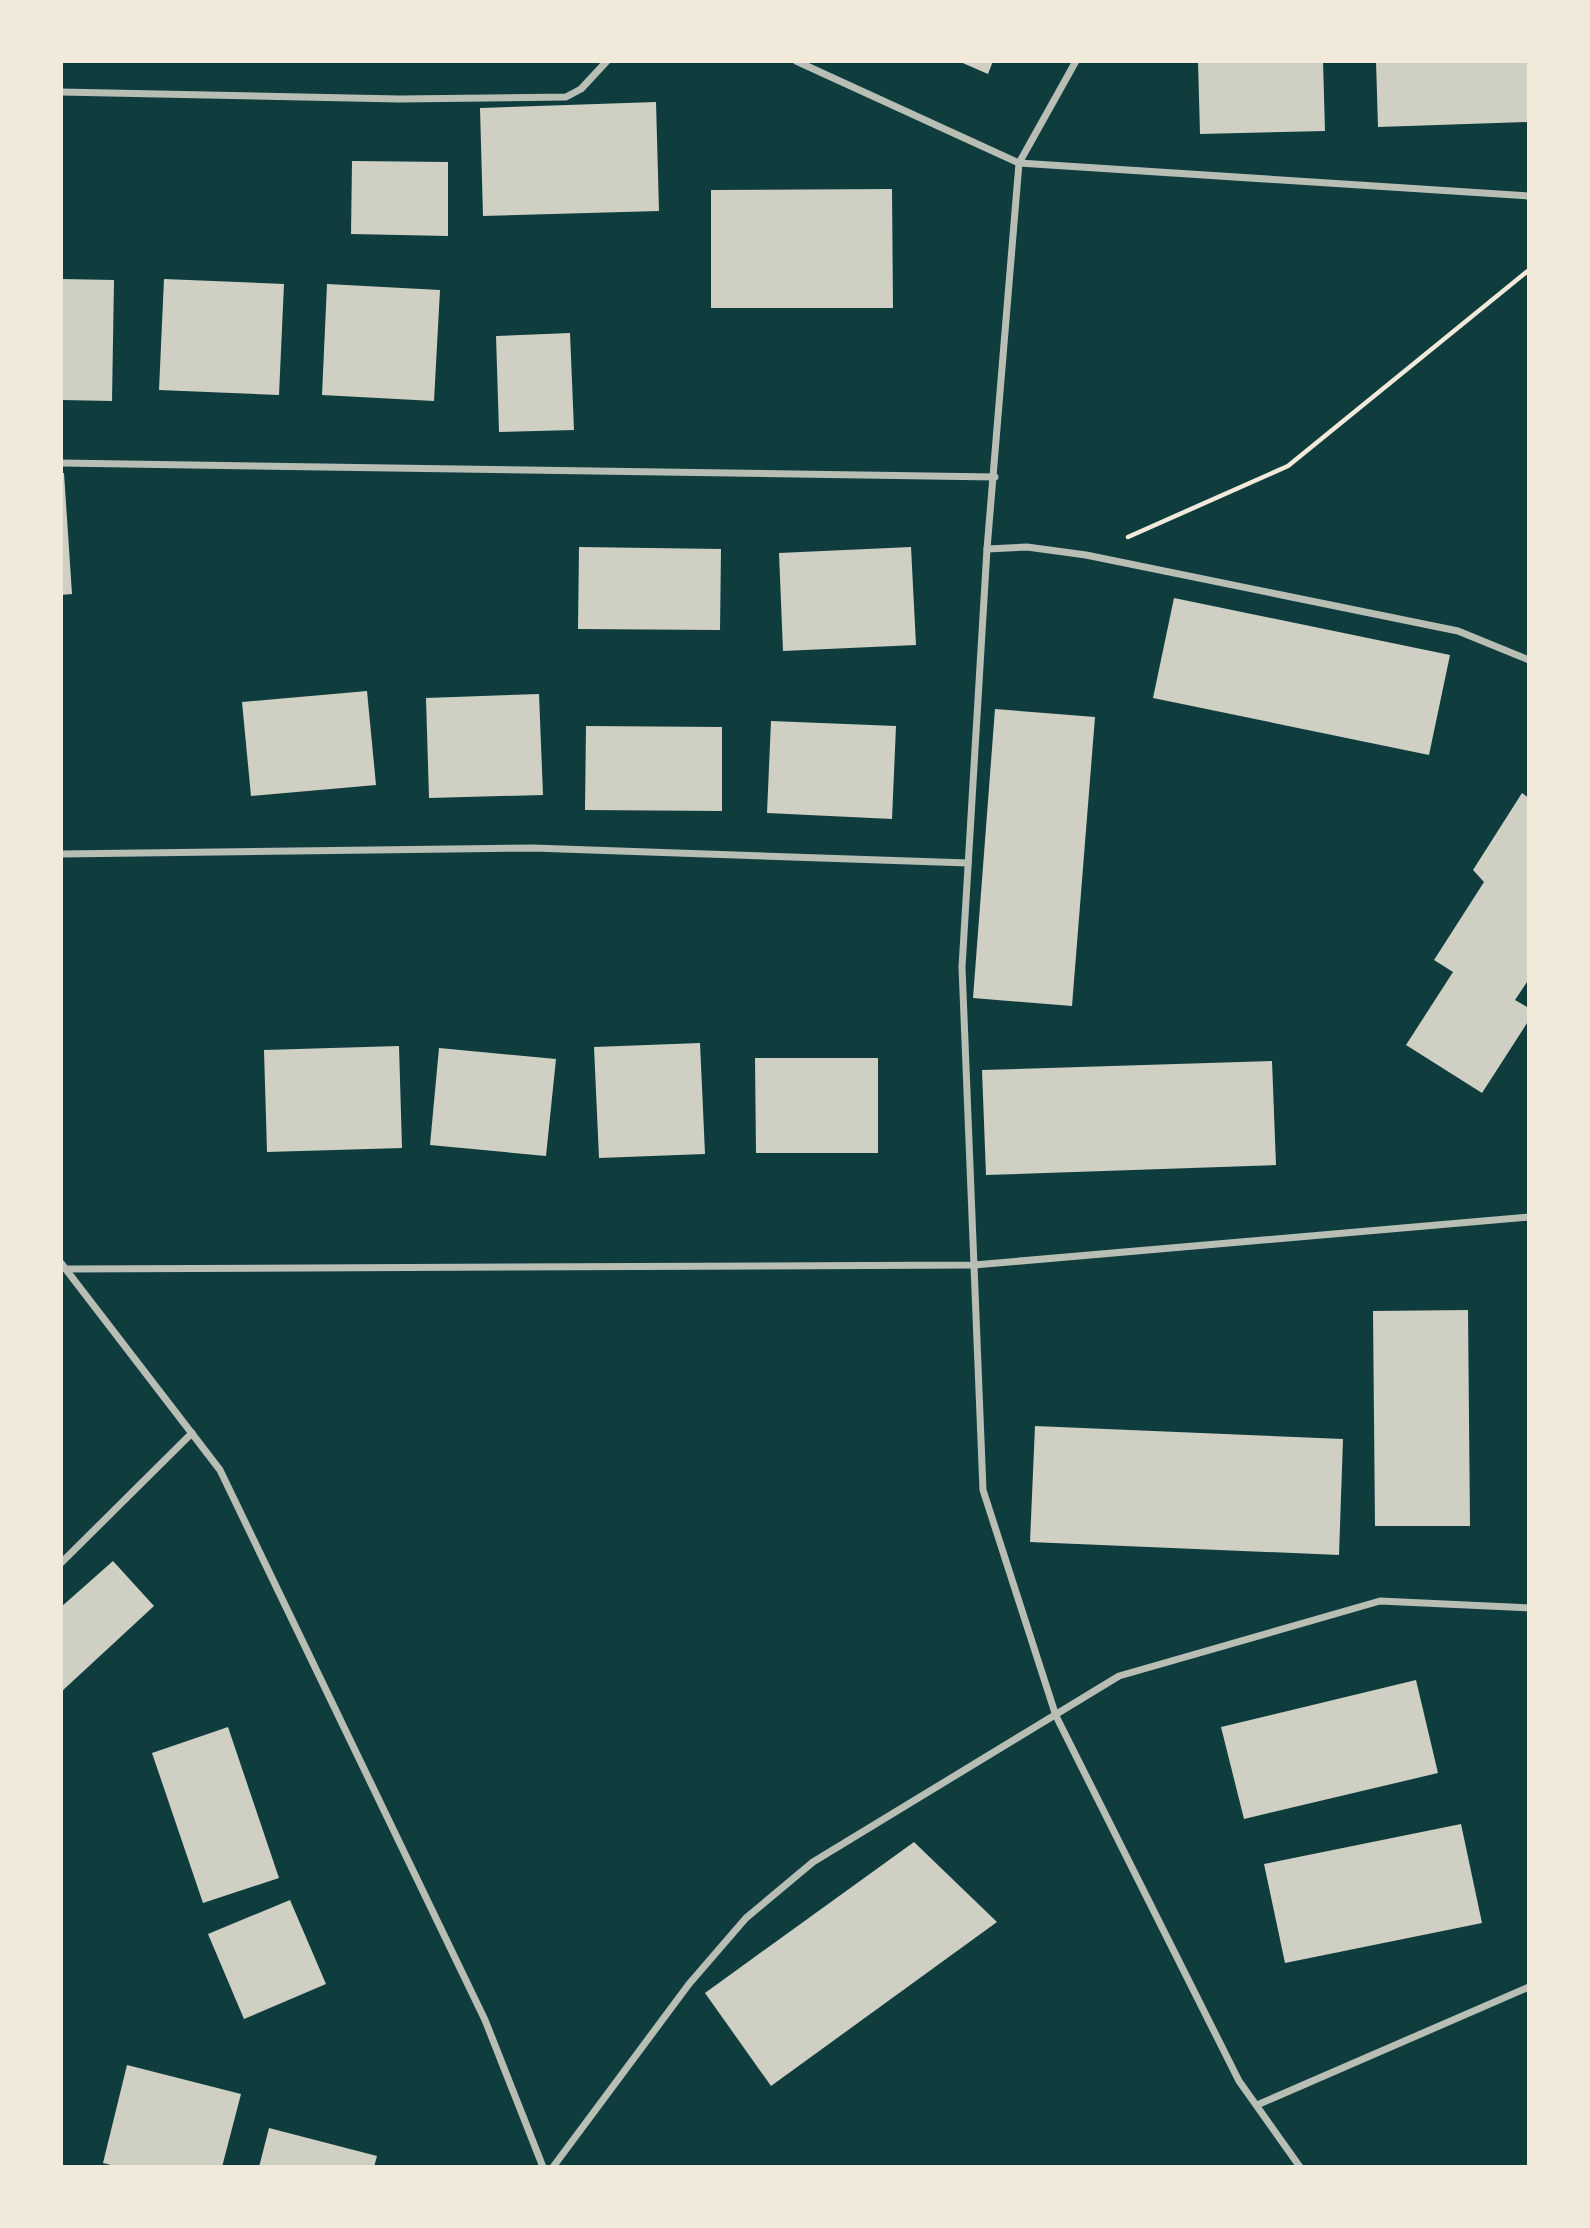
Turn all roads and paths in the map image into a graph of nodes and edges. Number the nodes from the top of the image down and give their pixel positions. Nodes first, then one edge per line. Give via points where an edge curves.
1 (607, 61) edge
2 (796, 61) edge
3 (1076, 61) edge
4 (61, 92) edge
5 (1019, 163) junction
6 (1529, 196) edge
7 (1529, 270) edge
8 (61, 463) edge
9 (995, 477) junction
10 (987, 549) junction
11 (1086, 555) junction
12 (1529, 660) edge
13 (61, 854) edge
14 (968, 863) junction
15 (1529, 1217) edge
16 (974, 1265) junction
17 (64, 1266) edge
18 (192, 1433) junction
19 (61, 1563) edge
20 (1529, 1608) edge
21 (1056, 1716) junction
22 (1529, 1987) edge
23 (1256, 2105) junction
24 (543, 2167) edge
25 (553, 2167) edge
26 (1300, 2167) edge

1 - 4 street via 581,89 566,97 399,99
2 - 5 street
3 - 5 street
5 - 6 street
5 - 9 street
7 - 11 path via 1288,466
8 - 9 street
9 - 10 street
10 - 11 street via 1027,547
10 - 14 street
11 - 12 street via 1458,631
13 - 14 street via 533,848
14 - 16 street via 962,967
15 - 16 street
16 - 17 street
16 - 21 street via 983,1490
17 - 18 street
18 - 19 street
18 - 24 street via 220,1470 479,2007
20 - 21 street via 1380,1601 1119,1676
21 - 23 street via 1239,2081
21 - 25 street via 813,1862 746,1918 689,1984
22 - 23 street
23 - 26 street

